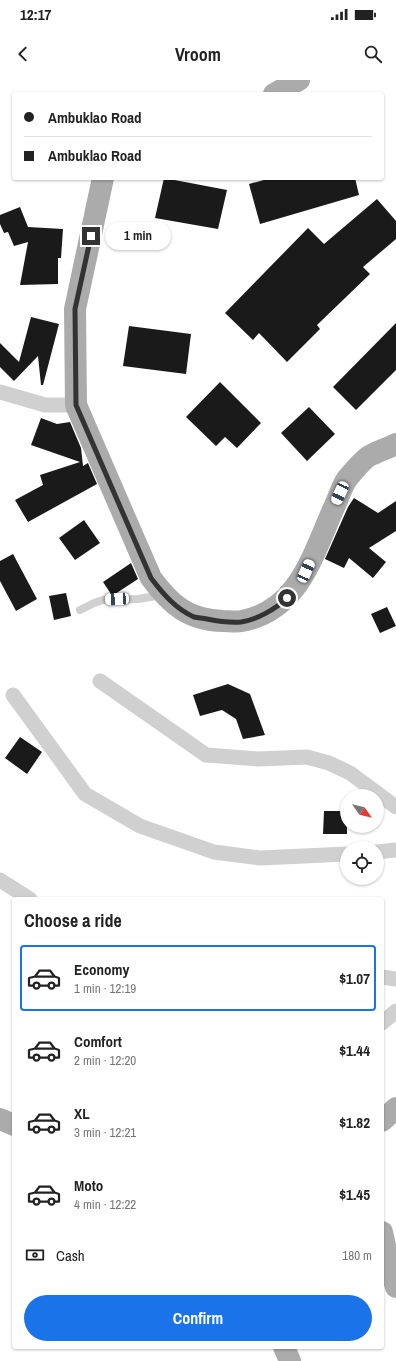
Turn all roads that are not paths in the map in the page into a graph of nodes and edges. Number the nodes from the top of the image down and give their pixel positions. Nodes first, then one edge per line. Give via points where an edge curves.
1 (299, 80) edge
2 (278, 92) edge
3 (104, 180) edge
4 (0, 392) edge
5 (76, 405) junction
6 (396, 444) edge
7 (164, 595) junction
8 (80, 610) dead end
9 (100, 681) dead end
10 (13, 695) dead end
11 (396, 807) edge
12 (396, 850) edge
13 (384, 851) edge
14 (340, 854) edge
15 (0, 880) edge
16 (27, 897) edge
17 (384, 977) edge
18 (396, 979) edge
19 (396, 1010) edge
20 (384, 1020) edge
21 (396, 1108) edge
22 (0, 1119) edge
23 (384, 1119) edge
24 (12, 1124) edge
25 (384, 1241) edge
26 (396, 1287) edge
27 (285, 1349) edge
28 (290, 1361) edge

1 - 2 main road
3 - 5 main road via 75,309
4 - 5 street via 44,405
5 - 7 main road via 151,578
6 - 7 main road via 369,456 347,479 306,571 294,590 280,605 241,622 215,621 195,617
7 - 8 lane via 103,600
9 - 11 street via 206,755 258,759 307,757 350,773
10 - 14 street via 85,794 140,826 214,852 260,858
12 - 13 street
15 - 16 street
17 - 18 street
19 - 20 street
21 - 23 main road
22 - 24 main road
25 - 26 main road
27 - 28 main road

